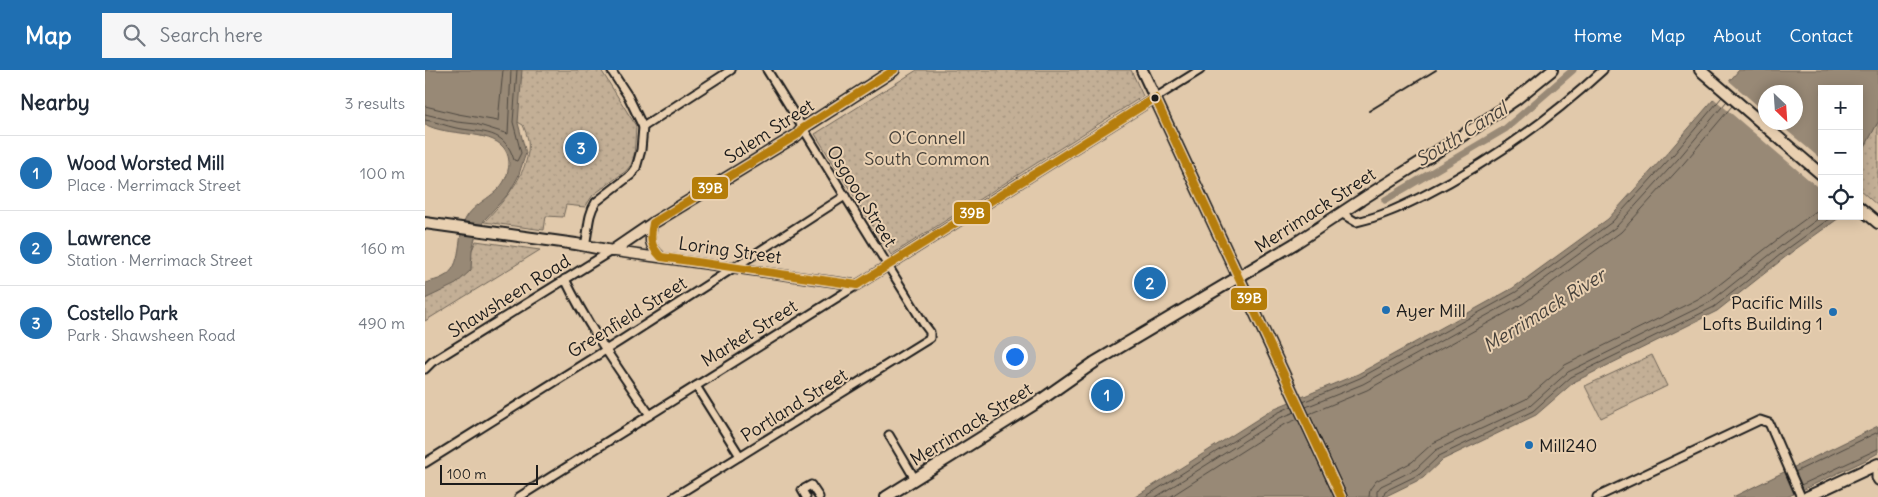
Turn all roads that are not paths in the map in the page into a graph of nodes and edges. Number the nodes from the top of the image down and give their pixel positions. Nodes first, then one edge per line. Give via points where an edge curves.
1 (611, 70) edge
2 (731, 70) edge
3 (767, 70) edge
4 (893, 70) edge
5 (1142, 70) edge
6 (1200, 70) edge
7 (1552, 70) edge
8 (1603, 70) edge
9 (1703, 73) edge
10 (1155, 98) junction
11 (643, 127) junction
12 (803, 128) junction
13 (1818, 172) edge
14 (845, 196) junction
15 (1863, 210) edge
16 (1341, 213) junction
17 (425, 223) edge
18 (653, 223) junction
19 (1878, 223) edge
20 (585, 246) junction
21 (611, 251) junction
22 (661, 257) junction
23 (887, 265) junction
24 (734, 267) junction
25 (1238, 278) junction
26 (565, 280) junction
27 (857, 284) junction
28 (930, 338) joint
29 (606, 349) junction
30 (425, 369) edge
31 (696, 386) junction
32 (650, 415) junction
33 (889, 435) dead end
34 (740, 456) junction
35 (425, 463) edge
36 (1877, 465) edge
37 (915, 479) junction
38 (1878, 481) edge
39 (1803, 496) edge
40 (519, 497) edge
41 (674, 497) edge
42 (806, 497) edge
43 (819, 497) edge
44 (886, 497) edge
45 (1341, 497) edge
46 (1597, 497) edge

1 - 11 street
2 - 11 street
3 - 12 street, Osgood Street
4 - 12 main road, Salem Street
5 - 10 main road
6 - 10 street, Market Street
7 - 16 main road, Merrimack Street via 1479,126
8 - 16 street via 1534,128 1439,188 1369,219 1356,222
9 - 13 main road
10 - 23 street, Market Street
10 - 25 main road
11 - 20 street, Shawsheen Road via 636,168 592,208
12 - 14 street, Osgood Street
12 - 18 main road, Salem Street via 797,135
14 - 23 street, Osgood Street
14 - 24 street, Greenfield Street
15 - 19 main road
16 - 25 main road, Merrimack Street
17 - 20 main road, Loring Street
18 - 21 main road, Salem Street
18 - 22 street via 651,246
20 - 21 main road, Loring Street
21 - 22 street, Loring Street
21 - 26 street, Shawsheen Road
22 - 24 street, Loring Street
23 - 27 street, Market Street
23 - 28 street, Osgood Street via 930,332
24 - 27 street, Loring Street
24 - 29 street, Greenfield Street
25 - 37 main road, Merrimack Street via 1095,362
25 - 45 main road
26 - 29 street
26 - 30 street, Shawsheen Road
27 - 31 street, Market Street
28 - 34 street, Portland Street
29 - 32 street
29 - 35 street, Greenfield Street
31 - 32 street, Market Street
31 - 34 street
32 - 40 street, Market Street
33 - 37 street
34 - 41 street, Portland Street
36 - 38 street
36 - 39 main road
37 - 44 main road, Merrimack Street
39 - 46 street via 1769,423 1760,420
42 - 43 street via 802,490 811,485

